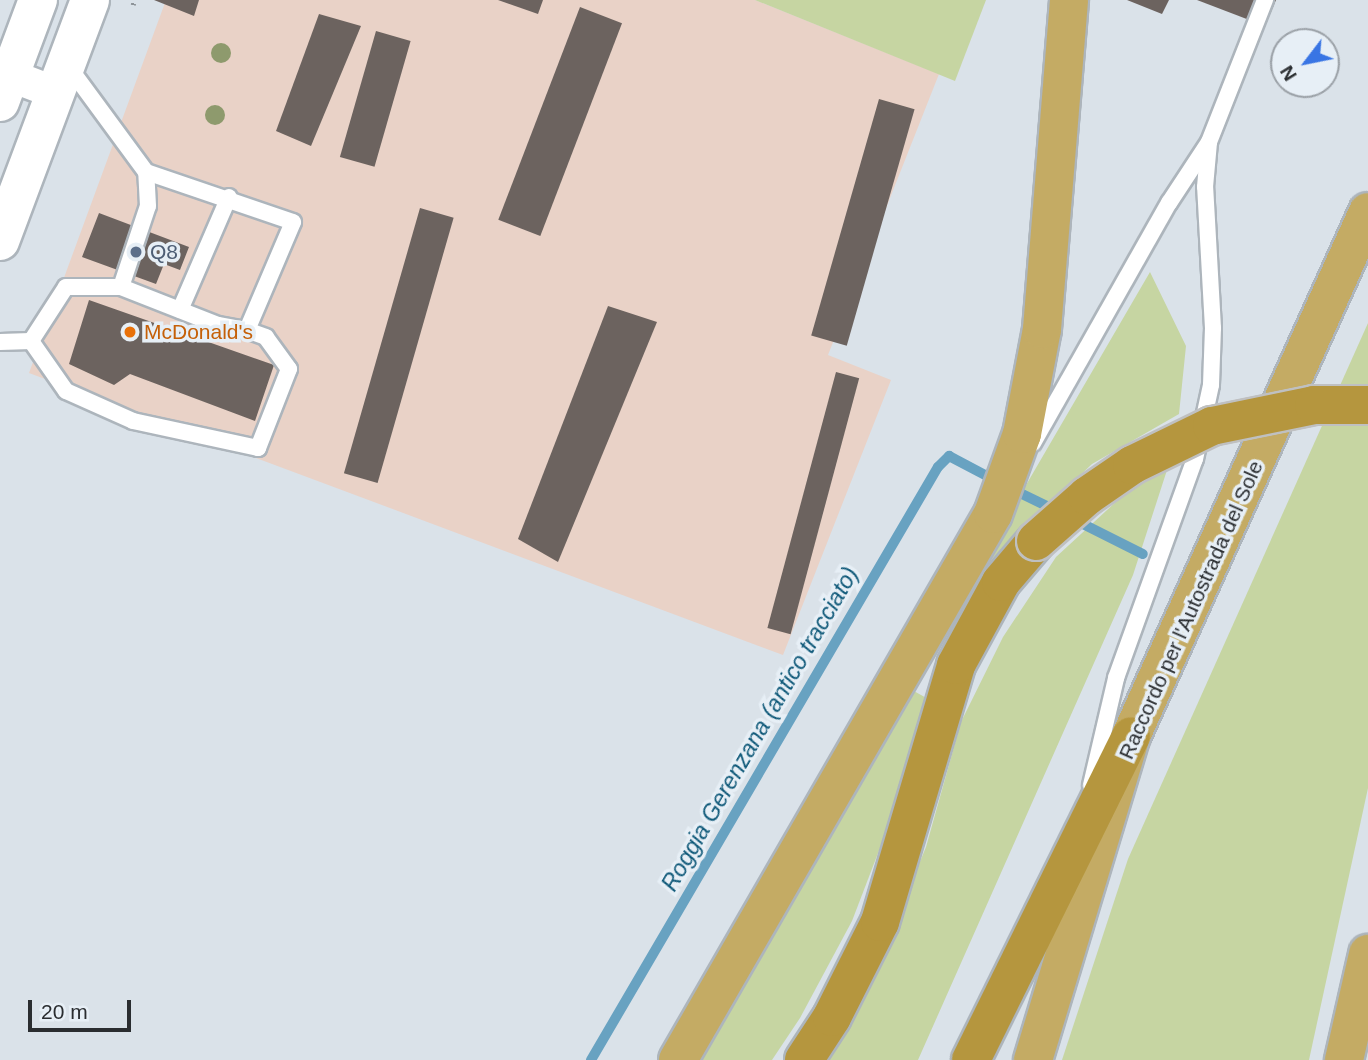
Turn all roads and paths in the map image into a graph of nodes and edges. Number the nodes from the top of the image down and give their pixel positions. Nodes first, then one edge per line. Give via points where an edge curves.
1 (38, 0) edge
2 (90, 0) edge
3 (1069, 0) edge
4 (1265, 0) edge
5 (62, 79) junction
6 (5, 89) edge
7 (1209, 142) junction
8 (146, 172) junction
9 (229, 197) junction
10 (1368, 212) edge
11 (0, 241) edge
12 (121, 287) junction
13 (180, 310) junction
14 (247, 330) junction
15 (31, 341) junction
16 (0, 342) edge
17 (1368, 405) edge
18 (993, 514) junction
19 (1131, 736) junction
20 (1076, 848) junction
21 (1368, 954) edge
22 (678, 1060) edge
23 (804, 1060) edge
24 (971, 1060) edge
25 (1033, 1060) edge
26 (1343, 1060) edge

1 - 6 street
2 - 5 street
3 - 18 highway via 1042,329 1022,434
4 - 7 lane
5 - 6 street
5 - 8 lane
5 - 11 street
7 - 18 lane via 1169,203
7 - 20 lane via 1205,187 1213,328 1211,385 1195,459 1116,678
8 - 9 lane
8 - 12 lane via 148,206
9 - 13 lane
9 - 14 lane via 293,222
10 - 19 highway, Raccordo per l'Autostrada del Sole
12 - 13 lane
12 - 15 lane via 66,287
13 - 14 lane via 218,325
14 - 15 lane via 266,337 289,369 258,448 132,421 66,391
15 - 16 lane
17 - 23 highway, bridge via 1314,405 1212,426 1132,465 1087,496 1036,541 1002,582 957,665 880,922 832,1017
18 - 22 highway
19 - 20 highway
19 - 25 highway, Raccordo per l'Autostrada del Sole
20 - 24 highway
21 - 26 highway

